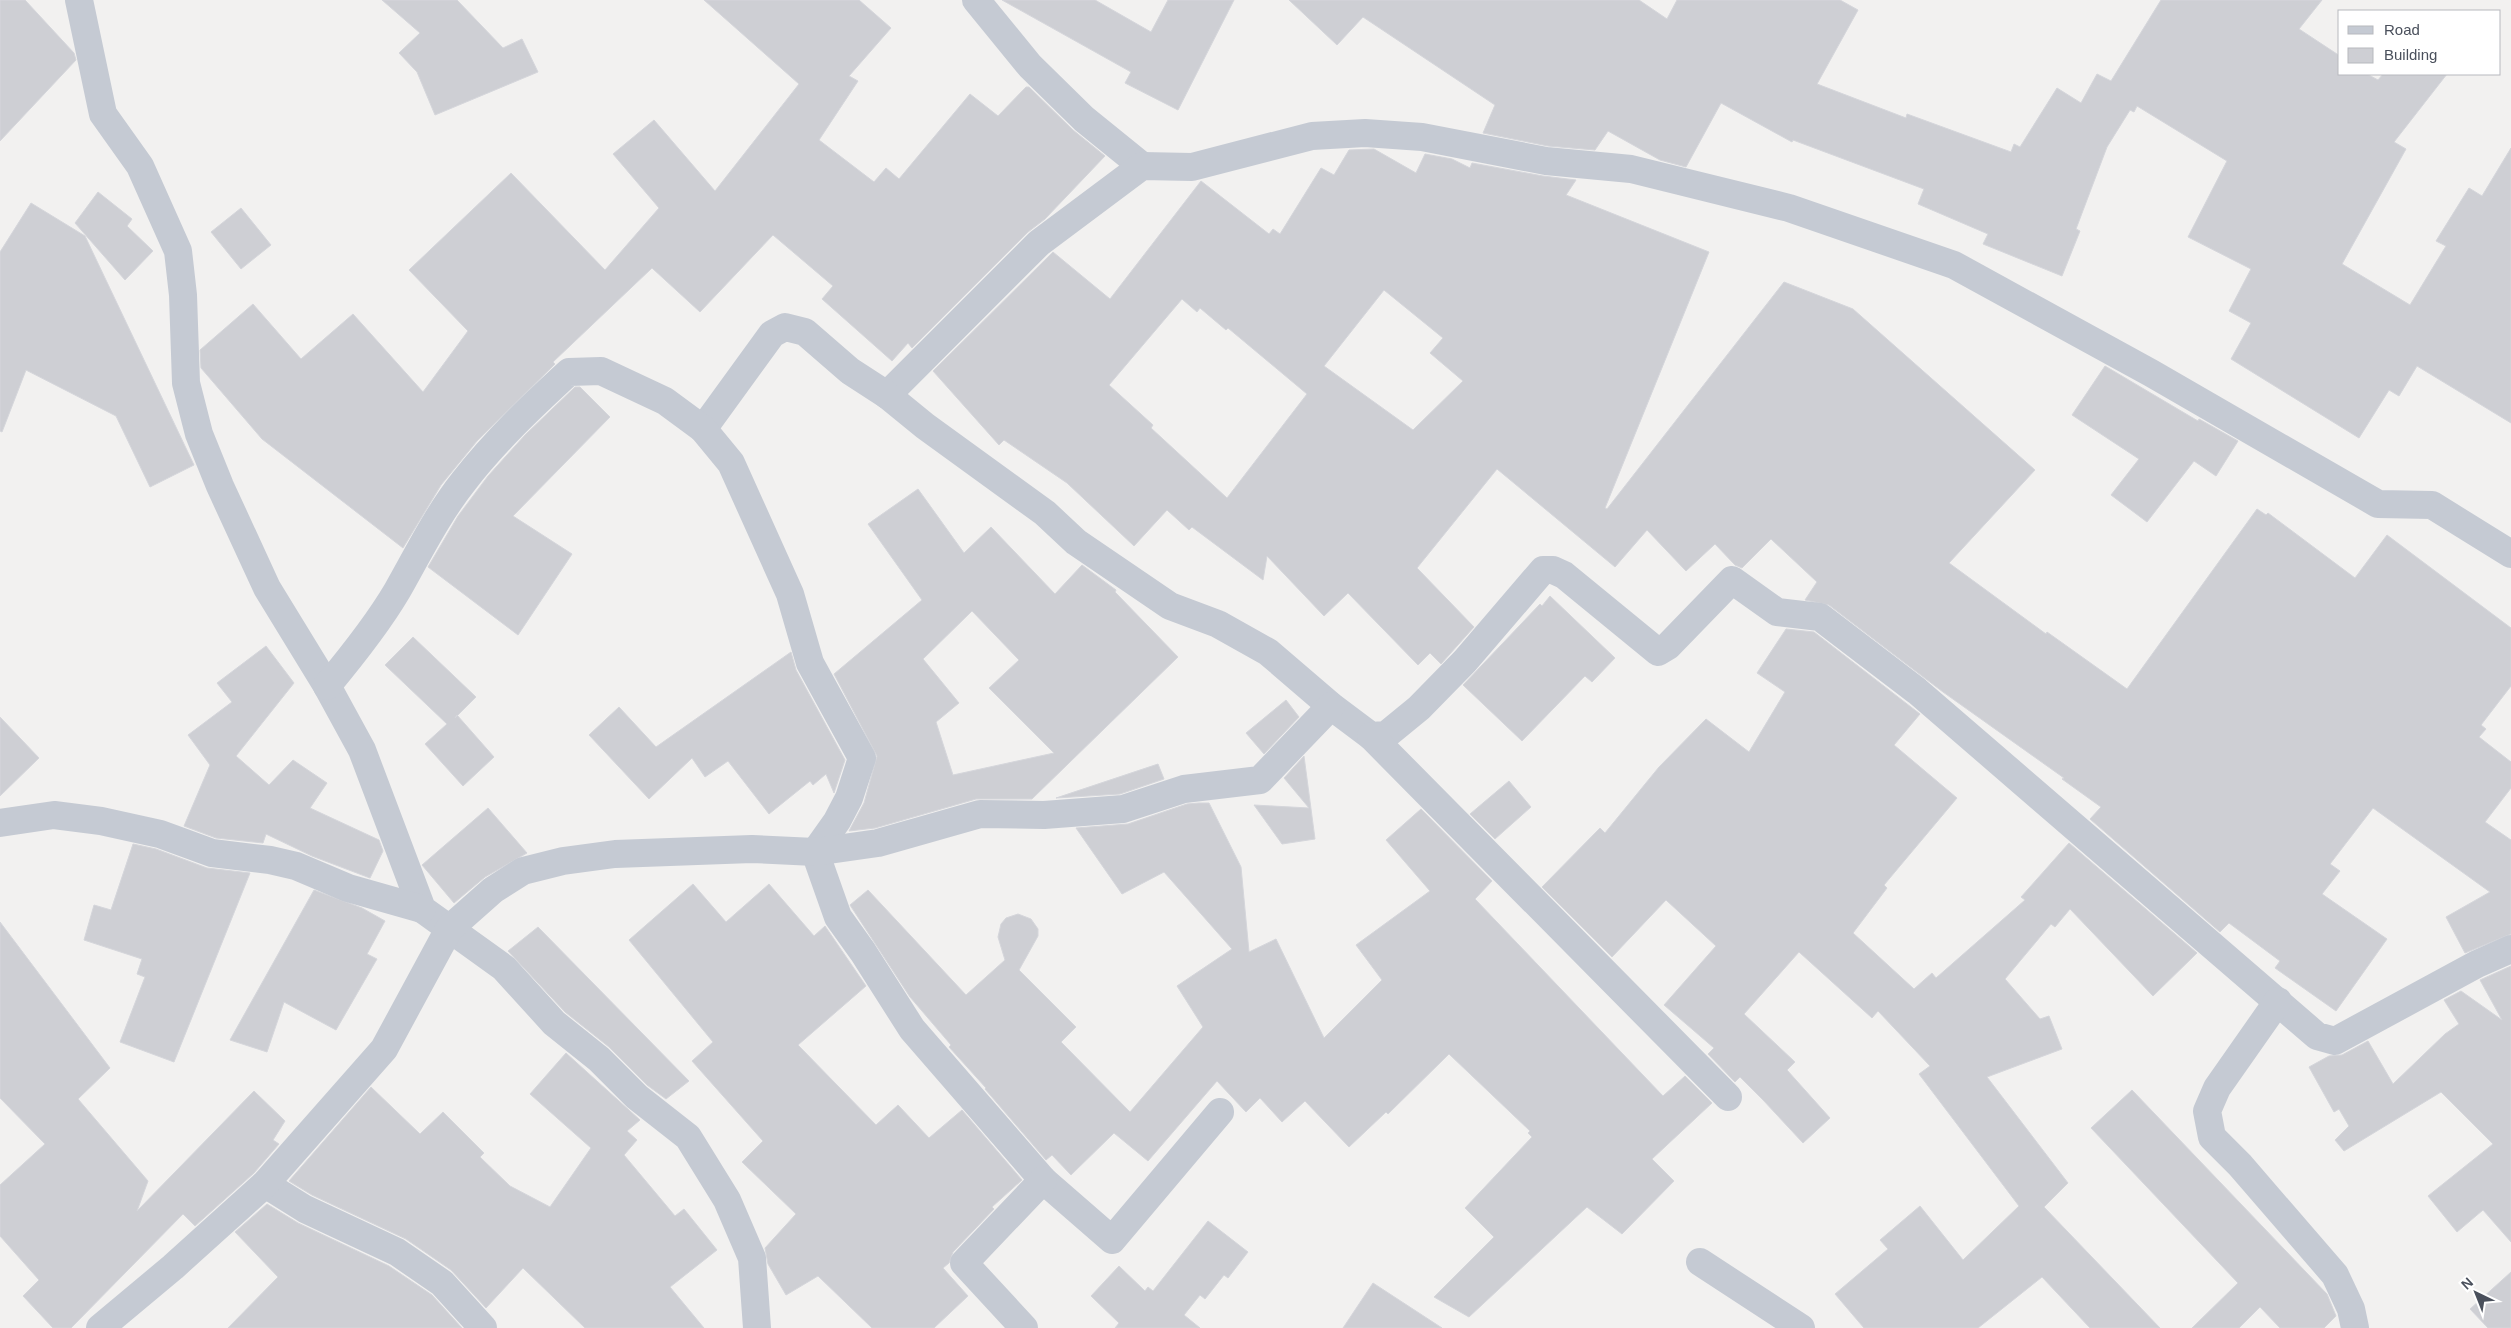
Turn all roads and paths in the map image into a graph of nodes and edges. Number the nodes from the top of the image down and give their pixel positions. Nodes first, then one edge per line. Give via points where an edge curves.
1 (79, 0) edge
2 (976, 0) edge
3 (1142, 166) junction
4 (887, 395) junction
5 (704, 429) junction
6 (2511, 554) edge
7 (328, 686) junction
8 (1331, 706) junction
9 (1371, 736) junction
10 (0, 824) edge
11 (815, 852) junction
12 (422, 909) junction
13 (449, 929) junction
14 (2511, 949) edge
15 (2278, 1001) junction
16 (1728, 1097) dead end
17 (1220, 1112) dead end
18 (1043, 1180) junction
19 (265, 1184) junction
20 (1700, 1262) dead end
21 (100, 1328) edge
22 (483, 1328) edge
23 (758, 1328) edge
24 (1024, 1328) edge
25 (1801, 1328) edge
26 (2355, 1328) edge

1 - 7 street via 103,114 140,166 178,251 186,383 199,434 267,588
2 - 3 street via 1030,66 1084,118
3 - 4 street via 1039,243
3 - 6 street via 1192,167 1312,136 1365,133 1422,137 1546,161 1631,169 1789,208 1954,265 2151,373 2378,504 2432,505
4 - 5 street via 850,371 805,332 785,327 772,334
4 - 8 street via 1045,513 1076,542 1170,606 1218,624 1268,652
5 - 7 street via 666,401 602,371 569,372 521,416 464,481 424,540 396,592
5 - 11 street via 731,463 790,594 810,663 862,758 849,798
7 - 12 street via 362,750
8 - 9 street
8 - 11 street via 1260,780 1184,789 1123,809 1044,815 980,814 878,843
9 - 15 street via 1386,734 1419,708 1465,661 1543,570 1554,570 1564,575 1658,652 1668,646 1732,580 1777,612 1820,617 1918,691
9 - 16 street
10 - 12 street via 54,815 101,820 160,834 212,853 296,866 348,888
11 - 13 street via 752,849 614,854 563,861 523,871 493,890
11 - 18 street via 838,917 912,1029
12 - 13 street
13 - 19 street via 384,1049
13 - 23 street via 504,968 554,1023 599,1059 636,1097 688,1137 727,1200 752,1258
14 - 15 street via 2335,1041 2316,1036
15 - 26 street via 2217,1088 2207,1112 2212,1137 2335,1275 2351,1309
17 - 18 street via 1112,1240
18 - 24 street via 964,1263
19 - 21 street
19 - 22 street via 305,1209 397,1252 442,1283
20 - 25 street

